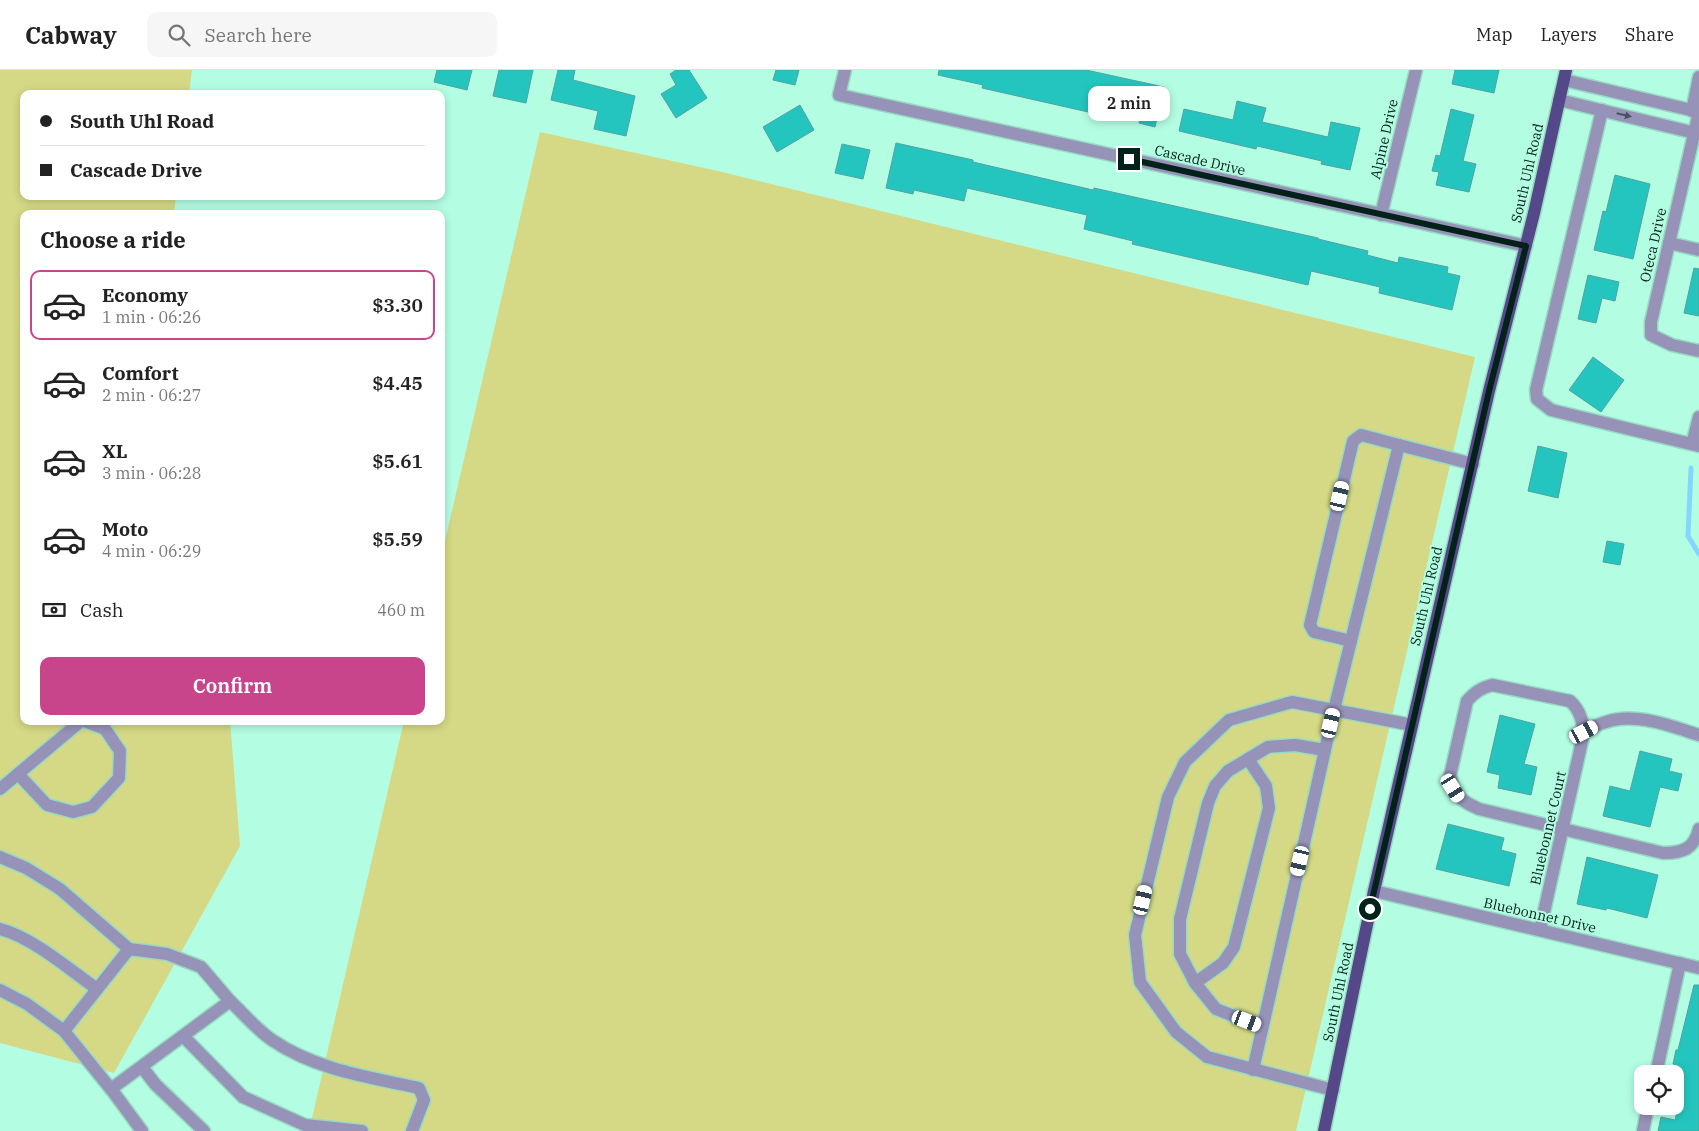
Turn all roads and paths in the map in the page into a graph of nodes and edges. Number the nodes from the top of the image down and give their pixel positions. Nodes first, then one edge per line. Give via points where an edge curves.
1 (845, 70) edge
2 (1416, 70) edge
3 (1565, 75) edge
4 (1699, 77) edge
5 (1559, 100) junction
6 (1602, 110) junction
7 (1696, 112) edge
8 (1697, 133) edge
9 (1381, 215) junction
10 (1669, 244) junction
11 (1526, 246) junction
12 (1699, 250) edge
13 (1699, 351) edge
14 (1699, 417) edge
15 (1399, 445) junction
16 (1696, 445) edge
17 (1472, 464) junction
18 (1351, 641) junction
19 (1334, 710) junction
20 (77, 725) edge
21 (94, 725) edge
22 (1412, 725) junction
23 (1584, 732) junction
24 (1699, 735) edge
25 (1325, 750) junction
26 (1248, 759) junction
27 (18, 774) junction
28 (0, 789) edge
29 (1563, 829) junction
30 (1699, 829) edge
31 (0, 857) edge
32 (1374, 891) junction
33 (0, 930) edge
34 (1540, 930) junction
35 (129, 949) junction
36 (1680, 963) junction
37 (1699, 968) edge
38 (1195, 983) junction
39 (0, 990) edge
40 (97, 990) junction
41 (230, 1001) junction
42 (1262, 1027) junction
43 (64, 1031) junction
44 (183, 1036) junction
45 (1658, 1065) edge
46 (142, 1067) junction
47 (1253, 1070) junction
48 (111, 1090) junction
49 (1333, 1090) junction
50 (1646, 1115) edge
51 (142, 1131) edge
52 (204, 1131) edge
53 (362, 1131) edge
54 (412, 1131) edge
55 (1324, 1131) edge
56 (1643, 1131) edge

1 - 9 street, Cascade Drive via 839,95
2 - 9 street, Alpine Drive
3 - 5 main road, South Uhl Road
3 - 7 street
4 - 7 street, Oteca Drive
5 - 6 street
5 - 11 main road, South Uhl Road
6 -> 8 street
6 - 16 street via 1536,390 1537,399 1551,410
7 - 8 street, Oteca Drive
8 - 10 street, Oteca Drive
9 - 11 street, Cascade Drive
10 - 12 street
10 - 13 street, Oteca Drive via 1651,322 1652,335 1672,345
11 - 17 main road, South Uhl Road
14 - 16 street
15 - 17 street
15 - 18 street
15 - 18 street via 1361,434 1350,451 1310,625 1314,632
17 - 22 main road, South Uhl Road
18 - 19 street
19 - 22 street
19 - 25 street
19 - 47 street via 1292,702 1229,720 1185,762 1168,797 1135,935 1140,982 1176,1032 1207,1057
20 - 27 street
21 - 27 street via 106,729 120,751 119,778 92,807 72,812 47,805
22 - 32 main road, South Uhl Road
23 - 24 street via 1622,719 1647,720
23 - 29 street, Bluebonnet Court
23 - 29 street via 1577,708 1570,701 1492,686 1482,688 1467,701 1450,776 1458,797 1466,803
25 - 26 street via 1295,745 1268,747
25 - 42 street
26 - 38 street via 1228,771 1214,786 1180,920 1180,954
26 - 38 street via 1266,786 1269,808 1234,947 1223,964
27 - 28 street
29 - 30 street via 1663,853 1678,853 1690,847
29 - 34 street, Bluebonnet Court
31 - 35 street via 26,868 60,889
32 - 34 street, Bluebonnet Drive
32 - 49 main road, South Uhl Road
33 - 40 street via 10,932 44,951
34 - 36 street, Bluebonnet Drive
35 - 40 street
35 - 41 street via 168,954 200,968
36 - 37 street, Bluebonnet Drive
36 - 45 street
38 - 42 street via 1216,1009
39 - 43 street via 27,1004
40 - 43 street
41 - 44 street
41 - 54 street via 272,1040 312,1062 419,1088 424,1100
42 - 47 street
43 - 48 street
44 - 46 street
44 - 53 street via 243,1097 305,1124
46 - 48 street
46 - 52 street
47 - 49 street
48 - 51 street
49 - 55 main road, South Uhl Road
50 - 56 street

